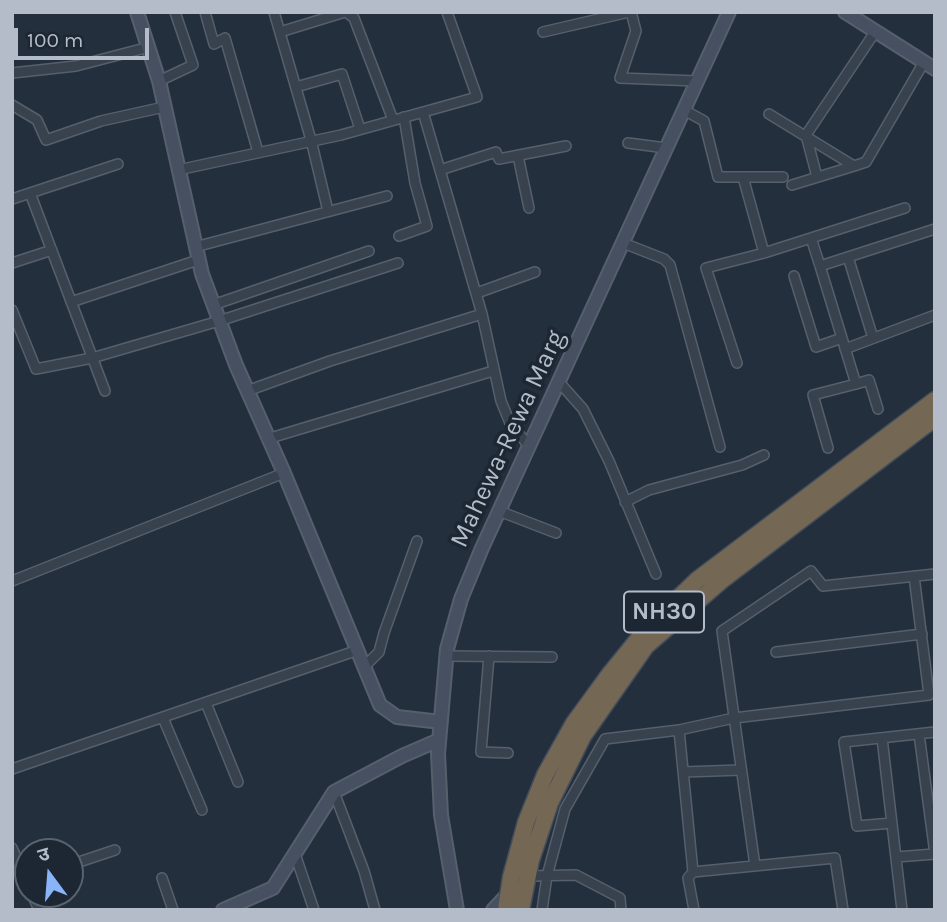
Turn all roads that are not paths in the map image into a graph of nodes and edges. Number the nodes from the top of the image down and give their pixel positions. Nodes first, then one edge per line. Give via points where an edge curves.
1 (137, 12) edge
2 (175, 12) edge
3 (205, 12) edge
4 (275, 12) edge
5 (346, 12) edge
6 (447, 12) edge
7 (630, 12) edge
8 (729, 12) edge
9 (845, 12) edge
10 (280, 32) junction
11 (543, 32) dead end
12 (875, 32) junction
13 (149, 47) junction
14 (930, 65) edge
15 (12, 73) edge
16 (159, 81) junction
17 (697, 81) junction
18 (296, 87) junction
19 (12, 104) edge
20 (164, 107) junction
21 (684, 110) junction
22 (423, 112) junction
23 (769, 114) dead end
24 (404, 117) junction
25 (393, 120) junction
26 (360, 129) junction
27 (806, 135) junction
28 (311, 140) junction
29 (628, 143) dead end
30 (566, 146) dead end
31 (666, 148) junction
32 (258, 152) junction
33 (518, 156) junction
34 (118, 164) dead end
35 (854, 166) junction
36 (178, 170) junction
37 (440, 170) junction
38 (743, 177) junction
39 (783, 177) dead end
40 (817, 177) junction
41 (792, 185) dead end
42 (30, 193) junction
43 (387, 196) dead end
44 (12, 199) edge
45 (529, 208) dead end
46 (905, 208) dead end
47 (328, 211) junction
48 (935, 229) edge
49 (399, 236) dead end
50 (811, 238) junction
51 (623, 243) junction
52 (52, 250) junction
53 (369, 251) dead end
54 (197, 253) junction
55 (764, 253) junction
56 (848, 257) junction
57 (12, 263) edge
58 (398, 263) dead end
59 (820, 266) junction
60 (536, 272) dead end
61 (794, 276) dead end
62 (477, 293) junction
63 (71, 302) junction
64 (213, 306) junction
65 (12, 310) edge
66 (482, 314) junction
67 (935, 315) edge
68 (219, 321) junction
69 (842, 338) junction
70 (873, 338) junction
71 (845, 349) junction
72 (92, 358) junction
73 (737, 363) dead end
74 (493, 371) junction
75 (559, 382) junction
76 (856, 384) junction
77 (105, 391) dead end
78 (247, 391) junction
79 (935, 400) edge
80 (878, 409) dead end
81 (935, 418) edge
82 (267, 439) junction
83 (529, 446) junction
84 (720, 447) dead end
85 (828, 448) dead end
86 (764, 456) dead end
87 (284, 473) junction
88 (625, 502) junction
89 (499, 511) junction
90 (556, 533) dead end
91 (417, 541) dead end
92 (656, 574) dead end
93 (935, 574) edge
94 (914, 576) junction
95 (12, 581) edge
96 (922, 634) junction
97 (358, 650) junction
98 (776, 652) dead end
99 (446, 656) junction
100 (489, 656) junction
101 (552, 657) dead end
102 (365, 666) junction
103 (206, 703) junction
104 (163, 718) junction
105 (734, 718) junction
106 (441, 722) junction
107 (679, 730) junction
108 (935, 732) edge
109 (919, 734) junction
110 (882, 738) junction
111 (439, 740) junction
112 (508, 752) dead end
113 (12, 769) edge
114 (741, 770) junction
115 (683, 772) junction
116 (238, 782) dead end
117 (334, 792) junction
118 (202, 810) dead end
119 (892, 823) junction
120 (934, 838) edge
121 (115, 850) dead end
122 (295, 854) junction
123 (935, 854) edge
124 (896, 857) junction
125 (84, 860) edge
126 (755, 866) junction
127 (693, 872) junction
128 (528, 876) junction
129 (547, 876) junction
130 (162, 878) dead end
131 (507, 902) edge
132 (458, 909) edge
133 (173, 910) edge
134 (223, 910) edge
135 (314, 910) edge
136 (375, 910) edge
137 (493, 910) edge
138 (521, 910) edge
139 (542, 910) edge
140 (621, 910) edge
141 (694, 910) edge
142 (843, 910) edge
143 (902, 910) edge

1 - 13 street
2 - 16 street via 193,65
3 - 32 street via 214,44 225,38
4 - 10 street
5 - 10 street
5 - 25 street via 354,18
6 - 22 street via 477,97
7 - 11 street
7 - 17 street via 636,31 620,78
8 - 17 street, Mahewa-Rewa Marg
9 - 12 street
10 - 18 street
12 - 14 street
12 - 27 street
13 - 15 street via 76,66
13 - 16 street
14 - 35 street via 866,162
16 - 20 street
17 - 21 street, Mahewa-Rewa Marg
18 - 26 street via 342,74
18 - 28 street
19 - 20 street via 37,120 46,140
20 - 36 street
21 - 31 street, Mahewa-Rewa Marg
21 - 38 street via 704,121 718,177
22 - 24 street
22 - 37 street
23 - 27 street
24 - 25 street
24 - 49 street via 427,226
25 - 26 street
26 - 28 street
27 - 35 street
27 - 40 street
28 - 32 street
28 - 47 street
29 - 31 street
30 - 33 street
31 - 51 street, Mahewa-Rewa Marg
32 - 36 street
33 - 37 street via 499,159 496,152
33 - 45 street
34 - 42 street
35 - 40 street
36 - 54 street
37 - 62 street
38 - 39 street
38 - 55 street
40 - 41 street
42 - 44 street
42 - 52 street
43 - 47 street
46 - 50 street
47 - 54 street
48 - 56 street
50 - 55 street
50 - 59 street
51 - 75 street, Mahewa-Rewa Marg
51 - 84 street via 670,265
52 - 57 street
52 - 63 street
53 - 64 street
54 - 63 street
54 - 64 street
55 - 73 street via 706,268
56 - 59 street
56 - 70 street
58 - 68 street
59 - 69 street
60 - 62 street
61 - 69 street via 816,347
62 - 66 street
63 - 72 street
64 - 68 street
65 - 72 street via 36,369
66 - 74 street
66 - 78 street via 330,360
67 - 70 street
68 - 72 street
68 - 78 street
69 - 71 street
70 - 71 street
71 - 76 street
72 - 77 street
74 - 82 street
74 - 83 street via 510,424
75 - 83 street, Mahewa-Rewa Marg
75 - 88 street via 583,409
76 - 80 street via 869,380
76 - 85 street via 813,395
78 - 82 street
79 - 131 highway, NH30 via 697,580 648,627 574,723 545,775 526,822
81 - 128 highway, NH30 via 721,581 646,646 583,736 550,803
82 - 87 street
83 - 89 street, Mahewa-Rewa Marg
86 - 88 street via 649,490
87 - 95 street
87 - 97 street
88 - 92 street
89 - 90 street
89 - 99 street, Mahewa-Rewa Marg via 461,598
91 - 102 street via 379,652
93 - 94 street
94 - 96 street
94 - 105 street via 823,586 811,571 722,631
96 - 98 street
96 - 105 street via 929,695
97 - 102 street
97 - 103 street
99 - 100 street
99 - 106 street, Mahewa-Rewa Marg
100 - 101 street
100 - 112 street via 481,752
102 - 106 street via 380,705 397,717
103 - 104 street
103 - 116 street
104 - 113 street
104 - 118 street
105 - 107 street
105 - 114 street
106 - 111 street, Mahewa-Rewa Marg
107 - 115 street
107 - 129 street via 605,739 565,810
108 - 109 street
109 - 110 street
109 - 120 street
110 - 119 street
110 - 119 street via 844,742 857,826
111 - 117 street
111 - 132 street, Mahewa-Rewa Marg via 441,815
114 - 115 street
114 - 126 street
115 - 127 street
117 - 122 street
117 - 136 street
119 - 124 street
120 - 123 street
121 - 125 street
122 - 134 street via 273,888
122 - 135 street
123 - 124 street
124 - 143 street
126 - 127 street
126 - 142 street via 835,858
127 - 141 street via 688,878
128 - 129 street
128 - 138 highway, NH30
129 - 139 street
129 - 140 street via 576,875 620,898
130 - 133 street
131 - 137 street

